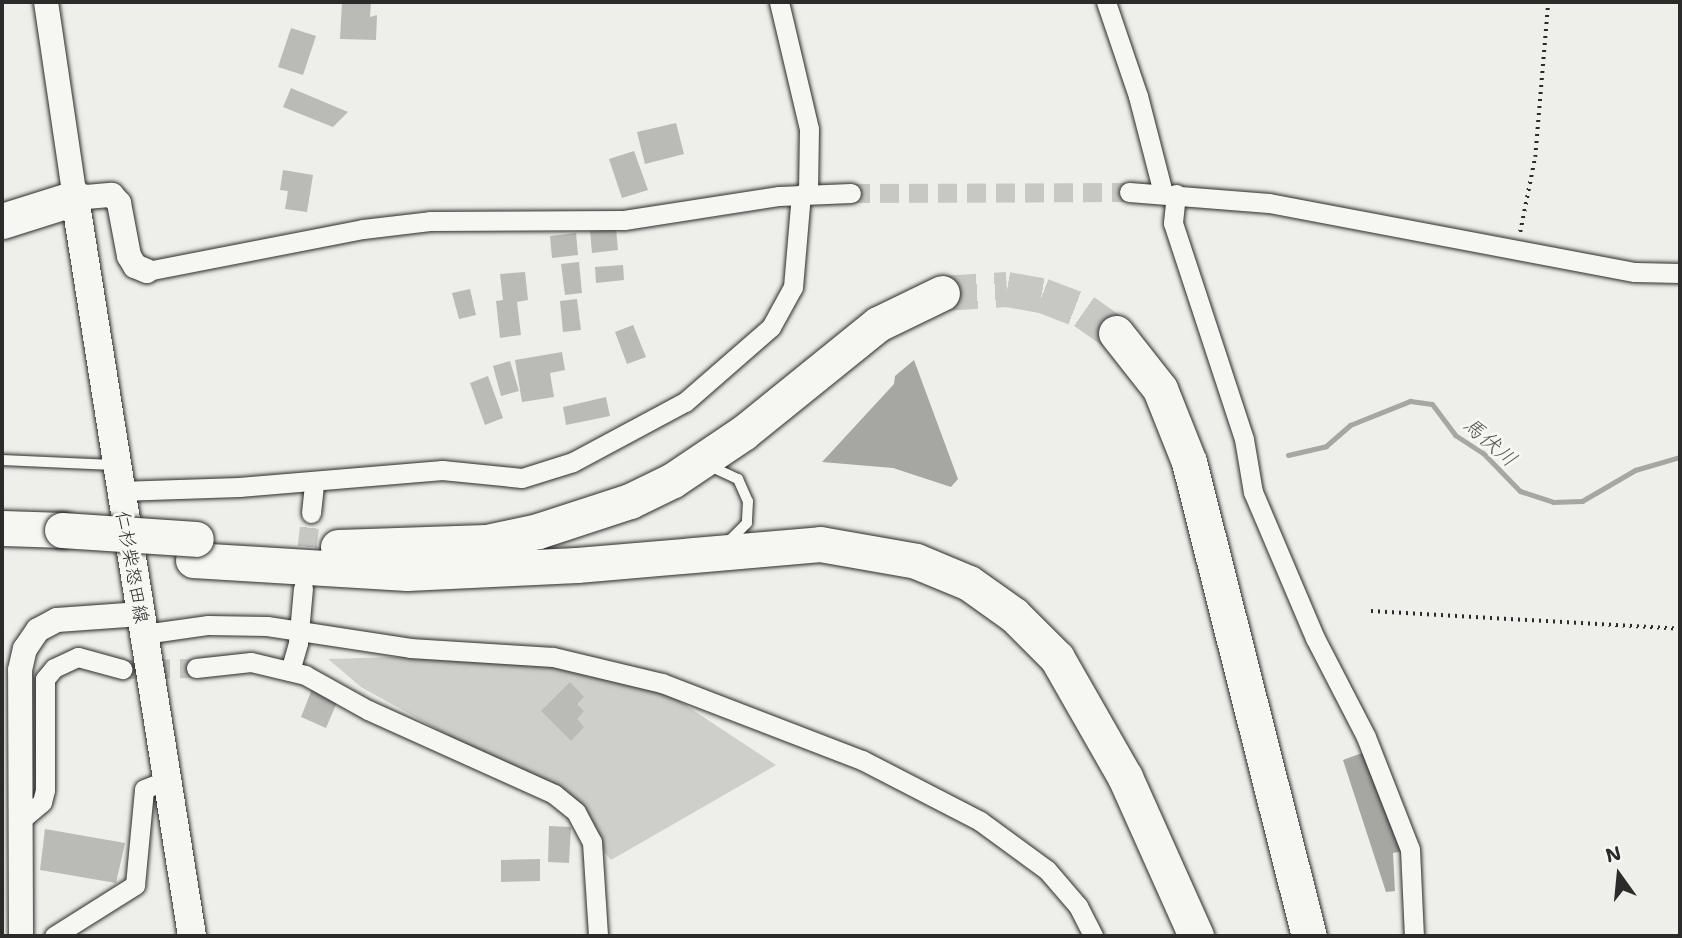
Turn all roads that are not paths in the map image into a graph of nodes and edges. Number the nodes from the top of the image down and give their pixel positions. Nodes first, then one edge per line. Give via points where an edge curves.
1 (46, 2) edge
2 (779, 2) edge
3 (1106, 2) edge
4 (1129, 192) tunnel mouth
5 (851, 193) tunnel mouth
6 (1170, 193) junction
7 (804, 194) junction
8 (75, 198) junction
9 (2, 199) edge
10 (2, 221) edge
11 (147, 271) joint
12 (1680, 273) edge
13 (942, 293) tunnel mouth
14 (1116, 332) tunnel mouth
15 (2, 460) edge
16 (694, 467) junction
17 (117, 478) junction
18 (314, 481) junction
19 (311, 513) tunnel mouth
20 (2, 528) edge
21 (62, 539) junction
22 (2, 547) edge
23 (195, 549) junction
24 (716, 550) junction
25 (303, 588) tunnel mouth
26 (142, 624) junction
27 (300, 632) junction
28 (196, 668) tunnel mouth
29 (122, 669) tunnel mouth
30 (290, 671) junction
31 (168, 780) junction
32 (22, 819) junction
33 (21, 936) edge
34 (54, 936) edge
35 (192, 936) edge
36 (598, 936) edge
37 (1093, 936) edge
38 (1196, 936) edge
39 (1309, 936) edge
40 (1414, 936) edge

1 - 8 street
2 - 7 street via 809,129
3 - 6 street
4 - 6 street
5 - 7 street
6 - 12 street via 1269,203 1635,272
6 - 40 street via 1173,223 1247,448 1253,492 1315,638 1366,737 1410,849
7 - 11 street via 624,220 430,221 363,229
7 - 18 street via 796,272 780,315 735,363 657,419 533,477 442,470
8 - 9 highway
8 - 10 highway
8 - 11 street via 112,195 119,203 129,256 135,266
8 - 17 main road, 仁杉柴怒田線
13 - 16 highway via 878,324
14 - 39 highway via 1160,389 1189,462
15 - 17 lane
16 - 23 highway via 629,501 583,518 486,542
16 - 24 lane via 720,467 738,479 748,501 747,523
17 - 18 street
17 - 26 main road, 仁杉柴怒田線
18 - 19 street
20 - 21 highway
21 - 22 highway
21 - 23 highway, bridge
23 - 24 highway via 407,573 578,565
24 - 38 highway via 820,544 863,549 916,561 969,583 1014,615 1058,658 1091,710
25 - 27 street
26 - 27 street via 226,624
26 - 31 main road, 仁杉柴怒田線
26 - 32 street via 57,620 38,631 26,649 20,670
27 - 30 street
27 - 37 street via 410,648 578,661 662,683 764,720 883,769 1004,835 1060,885
28 - 30 street via 251,663
29 - 32 street via 78,657 54,668 45,679 41,693 45,790 42,802
30 - 36 street via 554,794 576,812 592,842
31 - 34 street via 144,789 135,885
31 - 35 main road, 仁杉柴怒田線
32 - 33 street

